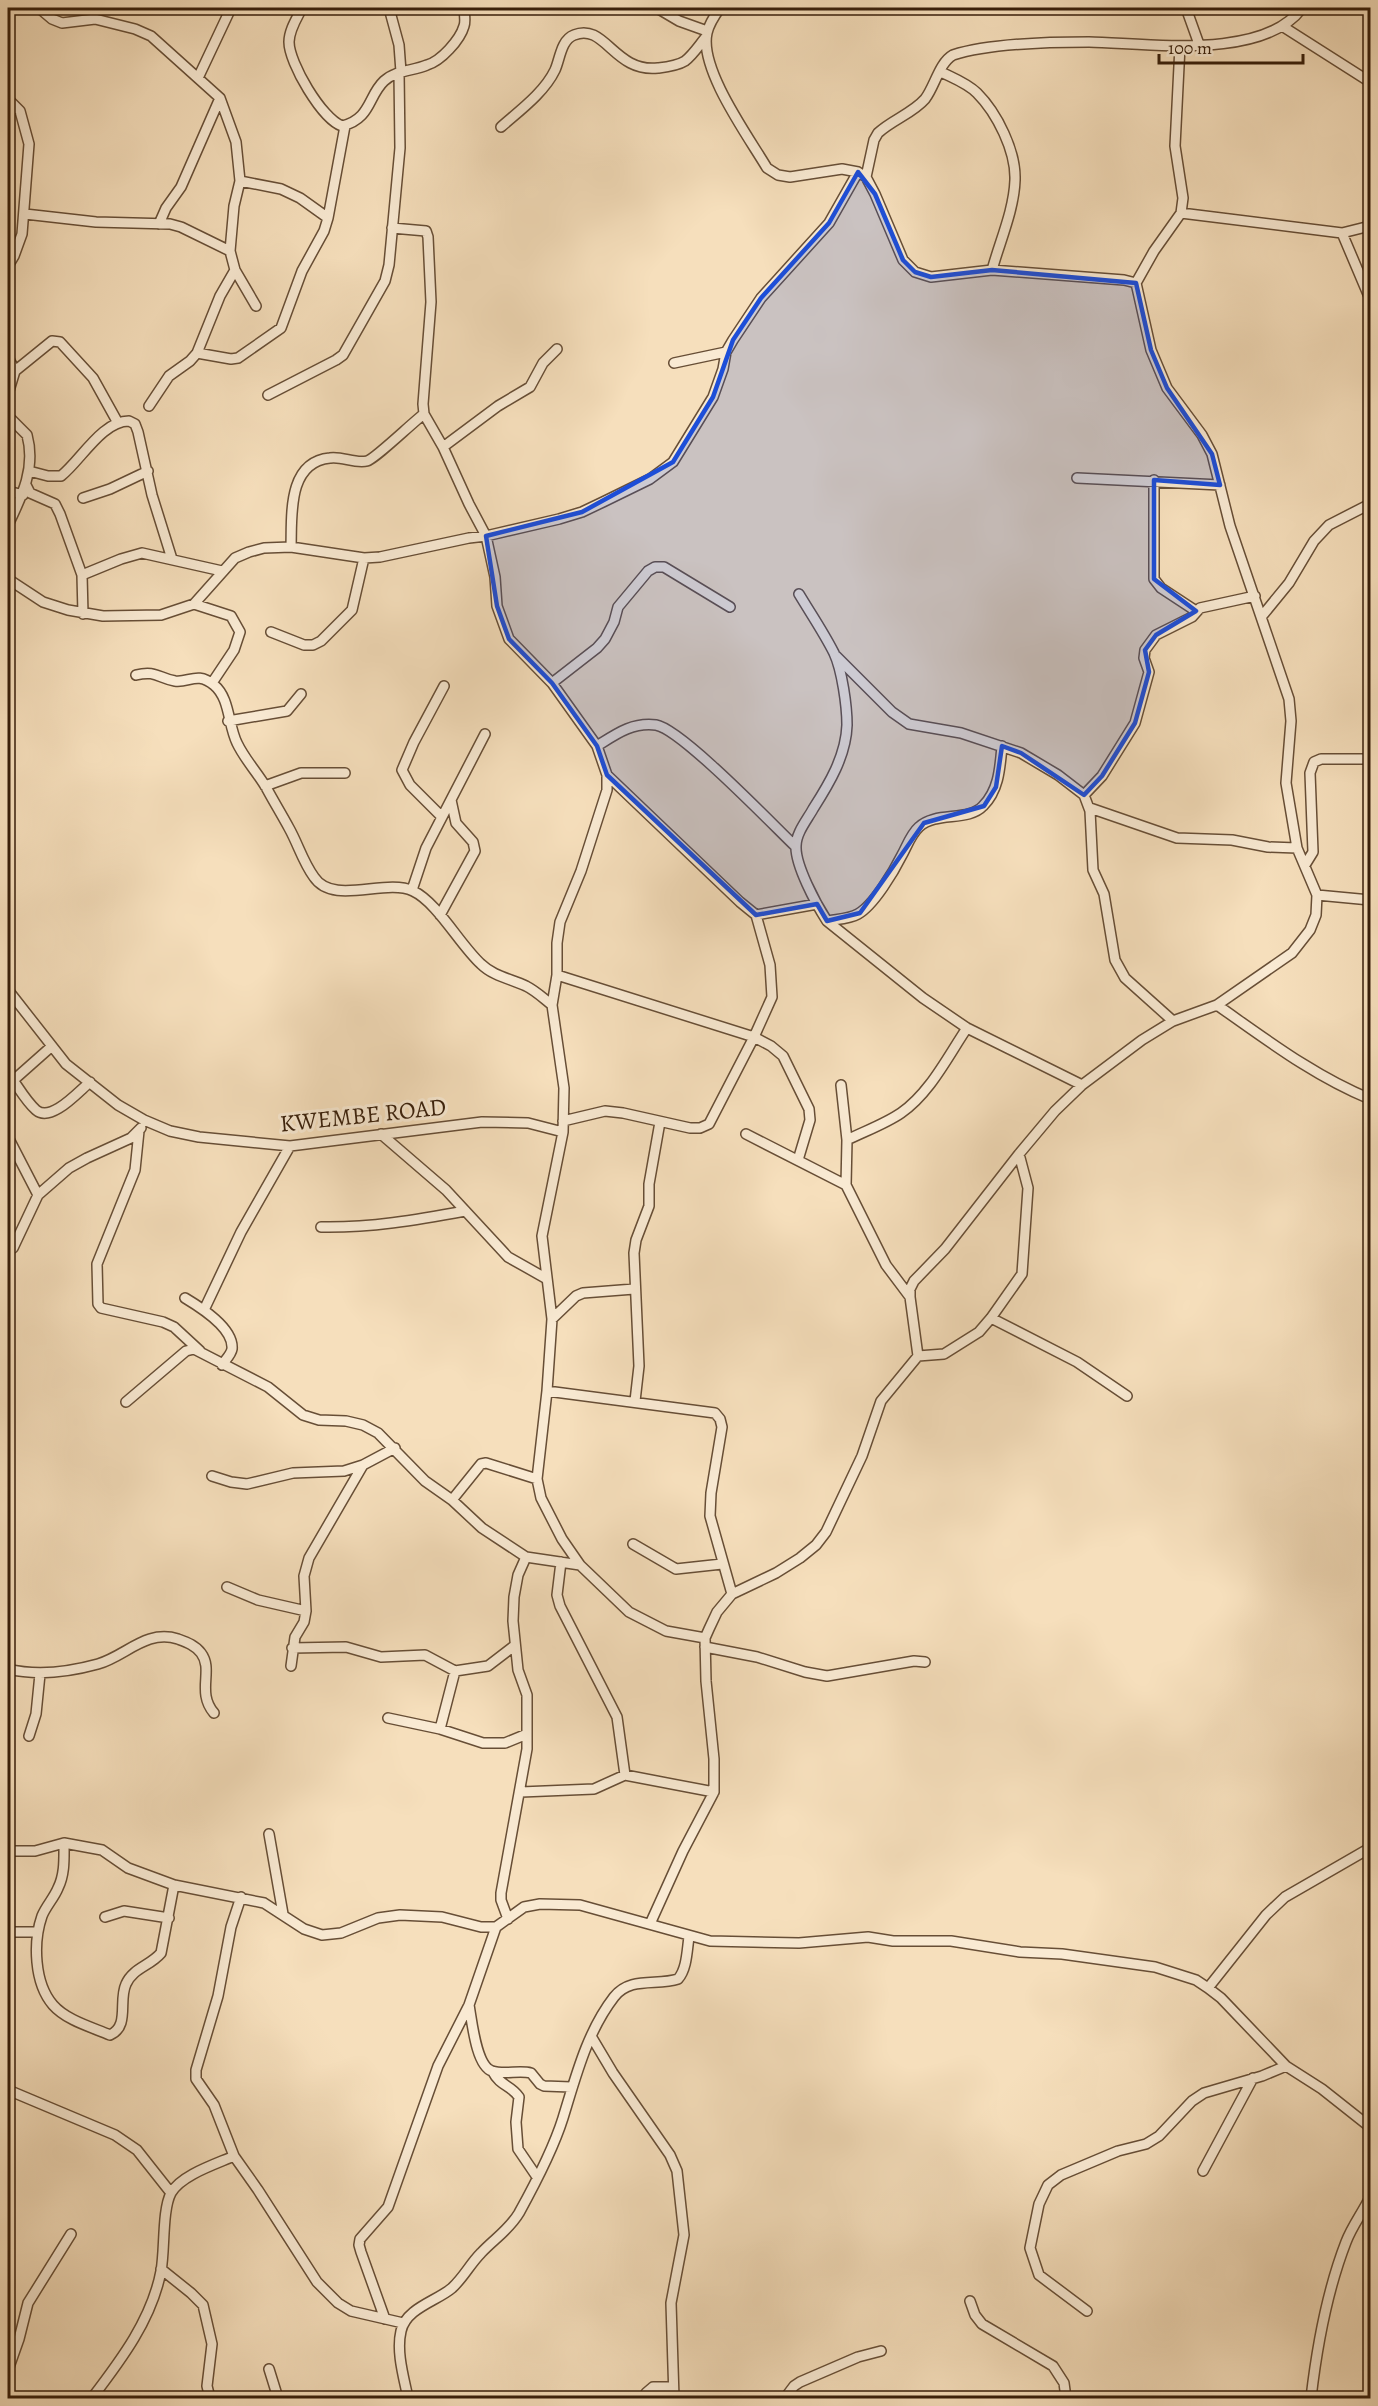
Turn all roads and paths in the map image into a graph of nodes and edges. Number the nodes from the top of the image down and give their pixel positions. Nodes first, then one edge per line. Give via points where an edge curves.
1 (39, 8) edge
2 (231, 8) edge
3 (302, 8) edge
4 (389, 8) edge
5 (464, 8) edge
6 (657, 8) edge
7 (720, 8) edge
8 (1186, 8) edge
9 (1302, 8) edge
10 (1282, 26) junction
11 (707, 34) junction
12 (1180, 46) junction
13 (1200, 46) junction
14 (400, 72) junction
15 (941, 72) junction
16 (198, 78) junction
17 (1371, 82) edge
18 (220, 98) junction
19 (8, 99) edge
20 (345, 126) junction
21 (501, 128) dead end
22 (862, 174) junction
23 (240, 182) junction
24 (1181, 213) junction
25 (25, 214) junction
26 (328, 218) junction
27 (159, 224) junction
28 (1371, 226) edge
29 (392, 228) junction
30 (1342, 233) junction
31 (230, 251) junction
32 (8, 266) edge
33 (235, 270) junction
34 (992, 270) junction
35 (1136, 283) junction
36 (1371, 299) edge
37 (256, 306) dead end
38 (557, 349) dead end
39 (726, 352) junction
40 (197, 353) junction
41 (8, 357) edge
42 (674, 363) dead end
43 (15, 371) junction
44 (8, 394) edge
45 (268, 395) dead end
46 (149, 406) dead end
47 (424, 414) junction
48 (8, 416) edge
49 (118, 423) junction
50 (443, 447) junction
51 (29, 471) junction
52 (148, 471) junction
53 (1077, 478) dead end
54 (1154, 480) junction
55 (1220, 485) junction
56 (25, 490) junction
57 (8, 491) edge
58 (83, 498) dead end
59 (1371, 504) edge
60 (8, 525) edge
61 (486, 536) junction
62 (291, 547) junction
63 (364, 558) junction
64 (172, 559) junction
65 (222, 571) junction
66 (82, 575) junction
67 (8, 579) edge
68 (799, 594) dead end
69 (1255, 596) junction
70 (194, 604) junction
71 (730, 608) dead end
72 (1196, 611) junction
73 (82, 614) junction
74 (1262, 616) junction
75 (271, 632) dead end
76 (836, 656) junction
77 (136, 675) dead end
78 (212, 683) junction
79 (552, 683) junction
80 (444, 686) dead end
81 (301, 693) dead end
82 (228, 721) junction
83 (485, 734) dead end
84 (1002, 746) junction
85 (597, 747) junction
86 (1371, 759) edge
87 (345, 773) dead end
88 (607, 775) junction
89 (265, 786) junction
90 (1084, 795) junction
91 (451, 800) junction
92 (1090, 808) junction
93 (441, 816) junction
94 (795, 846) junction
95 (1297, 848) junction
96 (1305, 865) junction
97 (412, 890) junction
98 (1317, 895) junction
99 (1371, 900) edge
100 (816, 904) junction
101 (440, 915) junction
102 (756, 915) junction
103 (827, 921) junction
104 (557, 975) junction
105 (8, 990) edge
106 (552, 1005) junction
107 (1217, 1005) junction
108 (1173, 1021) junction
109 (967, 1028) junction
110 (754, 1037) junction
111 (52, 1046) junction
112 (10, 1082) edge
113 (90, 1082) junction
114 (841, 1085) dead end
115 (1082, 1085) junction
116 (1371, 1099) edge
117 (144, 1120) junction
118 (562, 1121) junction
119 (660, 1122) junction
120 (139, 1131) junction
121 (563, 1132) junction
122 (381, 1134) junction
123 (746, 1134) dead end
124 (8, 1137) edge
125 (847, 1140) junction
126 (290, 1146) junction
127 (1019, 1154) junction
128 (798, 1160) junction
129 (846, 1185) junction
130 (38, 1195) junction
131 (465, 1211) junction
132 (321, 1227) dead end
133 (10, 1247) edge
134 (547, 1279) junction
135 (634, 1290) junction
136 (910, 1297) junction
137 (185, 1299) dead end
138 (204, 1310) junction
139 (991, 1318) junction
140 (552, 1319) junction
141 (203, 1353) junction
142 (918, 1356) junction
143 (222, 1365) junction
144 (548, 1391) junction
145 (1127, 1396) dead end
146 (635, 1401) junction
147 (126, 1402) dead end
148 (395, 1448) junction
149 (363, 1465) junction
150 (212, 1476) dead end
151 (537, 1479) junction
152 (452, 1500) junction
153 (633, 1544) dead end
154 (525, 1557) junction
155 (561, 1562) junction
156 (722, 1564) junction
157 (580, 1565) junction
158 (227, 1587) dead end
159 (8, 1589) edge
160 (732, 1594) junction
161 (8, 1601) edge
162 (306, 1611) junction
163 (705, 1642) junction
164 (514, 1646) junction
165 (292, 1648) junction
166 (925, 1662) dead end
167 (291, 1665) dead end
168 (8, 1669) edge
169 (455, 1671) junction
170 (40, 1674) junction
171 (214, 1713) dead end
172 (388, 1718) dead end
173 (440, 1729) junction
174 (527, 1734) junction
175 (29, 1736) dead end
176 (625, 1774) junction
177 (521, 1792) junction
178 (714, 1792) junction
179 (269, 1834) dead end
180 (64, 1843) junction
181 (1371, 1848) edge
182 (8, 1851) edge
183 (174, 1885) junction
184 (241, 1897) junction
185 (284, 1914) junction
186 (105, 1917) dead end
187 (169, 1918) junction
188 (508, 1919) junction
189 (650, 1924) junction
190 (496, 1927) junction
191 (8, 1932) edge
192 (38, 1932) junction
193 (689, 1937) junction
194 (1208, 1988) junction
195 (469, 2005) junction
196 (591, 2036) junction
197 (1286, 2066) junction
198 (493, 2072) junction
199 (1254, 2078) junction
200 (571, 2087) junction
201 (8, 2090) edge
202 (1369, 2123) edge
203 (234, 2156) junction
204 (1203, 2171) dead end
205 (537, 2176) junction
206 (171, 2193) junction
207 (1371, 2197) edge
208 (71, 2234) dead end
209 (161, 2269) junction
210 (970, 2301) dead end
211 (1088, 2311) dead end
212 (386, 2319) junction
213 (403, 2323) junction
214 (881, 2351) dead end
215 (269, 2369) dead end
216 (8, 2370) edge
217 (673, 2386) junction
218 (92, 2398) edge
219 (210, 2398) edge
220 (278, 2398) edge
221 (408, 2398) edge
222 (646, 2398) edge
223 (674, 2398) edge
224 (785, 2398) edge
225 (1066, 2398) edge
226 (1311, 2398) edge

1 - 16 street via 62,23 95,20 151,36
2 - 16 street
3 - 20 street via 291,31 292,56 316,103 334,123
4 - 14 street via 399,45
5 - 14 street via 465,25 442,56 433,63
6 - 11 street
7 - 11 street
8 - 13 street
9 - 10 street
10 - 13 street
10 - 17 street
11 - 21 street via 685,60 671,67 646,69 627,63 601,37 577,33 564,44 546,84
11 - 22 street via 707,60 724,97 767,168 790,177 842,169
12 - 13 street
12 - 15 street via 1092,42 997,47 953,55 947,58
12 - 24 street via 1175,146 1183,198
14 - 20 street via 382,83 356,121
14 - 29 street via 400,148
15 - 22 street via 922,102 878,133
15 - 34 street via 978,93 998,123 1014,166 1013,195
16 - 18 street
18 - 23 street via 236,142
18 - 27 street via 181,187
19 - 25 street via 20,111 29,144
20 - 26 street
22 - 34 street via 883,210 903,260 915,272 931,277
22 - 39 street via 829,223 761,298
23 - 26 street via 281,189
23 - 31 street
24 - 30 street
24 - 35 street
25 - 27 street
25 - 32 street via 22,234
26 - 40 street via 302,271 281,328 238,358
27 - 31 street via 181,227
28 - 30 street
29 - 45 street via 385,281 343,355
29 - 47 street via 420,229 428,237 431,302
30 - 36 street
31 - 33 street
33 - 37 street
33 - 40 street
34 - 35 street
35 - 55 street via 1151,350 1167,388 1212,454
38 - 50 street via 543,363 530,387
39 - 42 street
39 - 61 street via 713,397 678,455 665,469 582,512
40 - 46 street via 169,376
41 - 43 street
43 - 44 street
43 - 49 street via 52,341 60,342 93,378
47 - 50 street
47 - 62 street via 373,458 364,462 330,458 306,469 293,500
48 - 51 street via 27,435
49 - 51 street via 98,437 62,476
49 - 52 street via 135,424
50 - 61 street
51 - 56 street
52 - 58 street
52 - 64 street
53 - 54 street
54 - 55 street
54 - 72 street via 1154,579
55 - 69 street
56 - 57 street
56 - 60 street
56 - 66 street via 55,504
59 - 74 street via 1329,525
61 - 63 street
61 - 79 street via 501,621 509,639
62 - 63 street
62 - 65 street via 249,552 235,558
63 - 75 street via 352,610 321,642 304,645
64 - 65 street
64 - 66 street via 133,554
65 - 70 street
66 - 73 street
67 - 73 street via 44,602
68 - 76 street
69 - 72 street via 1211,604
69 - 74 street
70 - 73 street via 161,615
70 - 78 street via 231,616 240,632 234,650
71 - 79 street via 664,567 655,567 618,608 601,643
72 - 90 street via 1192,617 1156,635 1145,650 1149,672 1135,723 1102,776
74 - 95 street via 1289,699 1292,722 1286,783
76 - 84 street via 909,724 961,733
76 - 94 street via 847,727 832,777
77 - 78 street via 151,672 178,681 196,677
78 - 82 street via 224,700
79 - 85 street
80 - 93 street via 402,770 410,785
81 - 82 street via 287,711
82 - 89 street via 240,750
83 - 91 street
84 - 90 street via 1058,775
84 - 103 street via 996,787 984,806 972,813 924,822 867,907 850,917
85 - 88 street
85 - 94 street via 625,728 659,726 672,732
86 - 96 street via 1314,762 1310,773 1312,852
87 - 89 street via 302,773
88 - 102 street
88 - 104 street via 608,790 560,922
89 - 97 street via 321,885 343,891
90 - 92 street
91 - 93 street
91 - 101 street via 456,823 473,842 475,851
92 - 95 street via 1177,838
92 - 108 street via 1093,870 1104,894 1115,960 1125,978
93 - 97 street
94 - 100 street
95 - 96 street
96 - 98 street
97 - 101 street
98 - 99 street
98 - 107 street via 1310,930 1292,953
100 - 102 street
100 - 103 street
101 - 106 street via 483,966 525,986
102 - 110 street via 770,965 772,997
103 - 109 street
104 - 106 street
104 - 110 street
105 - 111 street, KWEMBE ROAD
106 - 118 street via 564,1088
107 - 108 street
107 - 116 street via 1312,1070
108 - 115 street
109 - 115 street
109 - 125 street via 912,1104
110 - 119 street via 709,1124 690,1128
110 - 128 street via 783,1056 809,1109 810,1120
111 - 112 street
111 - 113 street, KWEMBE ROAD via 66,1064
112 - 113 street via 44,1114 53,1113
113 - 117 street, KWEMBE ROAD
114 - 125 street
115 - 127 street
117 - 120 street
117 - 126 street, KWEMBE ROAD via 199,1137
118 - 119 street via 605,1111
118 - 121 street
119 - 135 street via 649,1184 650,1206 633,1252
120 - 130 street via 69,1168
120 - 141 street via 135,1170 97,1264 98,1304 174,1327
121 - 122 street, KWEMBE ROAD via 528,1123 482,1122
121 - 134 street via 543,1224
122 - 126 street, KWEMBE ROAD
122 - 131 street
123 - 128 street
124 - 130 street
125 - 129 street
126 - 138 street via 241,1232
127 - 136 street via 945,1249 914,1281
127 - 139 street via 1028,1188 1022,1274
128 - 129 street
129 - 136 street via 886,1265
130 - 133 street
131 - 132 street via 416,1220
131 - 134 street via 508,1257
134 - 140 street
135 - 140 street via 583,1293
135 - 146 street via 639,1366
136 - 142 street
137 - 138 street
138 - 143 street via 231,1341 231,1353
139 - 142 street via 979,1332 944,1354
139 - 145 street via 1077,1362
140 - 144 street
141 - 143 street
141 - 147 street via 186,1351
142 - 160 street via 881,1401 840,1506 816,1545 776,1573
143 - 148 street via 268,1387 303,1415 363,1425
144 - 146 street
144 - 151 street
146 - 156 street via 715,1413 720,1419 710,1516
148 - 149 street
148 - 152 street via 425,1481
149 - 150 street via 273,1476 248,1484
149 - 162 street via 309,1558 303,1586
151 - 152 street via 481,1464
151 - 157 street via 546,1513
152 - 154 street via 482,1528
153 - 156 street via 676,1569
154 - 155 street
154 - 164 street via 514,1596
155 - 157 street
155 - 176 street via 557,1595 560,1606 617,1717
156 - 160 street
157 - 163 street via 629,1612 666,1630
158 - 162 street via 258,1600
159 - 161 street
160 - 163 street via 717,1612
162 - 165 street
163 - 166 street via 827,1676
163 - 178 street
164 - 169 street via 488,1666
164 - 174 street via 527,1695
165 - 167 street
165 - 169 street via 346,1647 381,1657 425,1654
168 - 170 street
169 - 173 street
170 - 171 street via 98,1664 142,1641 156,1636 172,1637 188,1642 202,1654 206,1701
170 - 175 street via 36,1714
172 - 173 street
173 - 174 street via 483,1743 505,1743
174 - 177 street
176 - 177 street via 594,1790
176 - 178 street
177 - 188 street via 501,1893
178 - 189 street
179 - 185 street
180 - 182 street via 35,1851
180 - 183 street via 102,1850 128,1868
180 - 192 street via 64,1873
181 - 194 street via 1285,1897
183 - 184 street
183 - 187 street
184 - 185 street
184 - 203 street via 195,2074 214,2105
185 - 190 street via 304,1929 322,1935 399,1915 442,1917
186 - 187 street via 124,1911
187 - 192 street via 161,1953 135,1971 125,1986 121,2026 110,2035 82,2024 54,2006 41,1981
188 - 189 street via 524,1907 580,1905
188 - 190 street
189 - 193 street
190 - 195 street
191 - 192 street
193 - 194 street via 749,1943 868,1937 951,1941 1131,1962 1196,1980
193 - 196 street via 682,1975 622,1989
194 - 197 street
195 - 198 street via 479,2054 484,2067
195 - 212 street via 438,2066 388,2207 360,2239 361,2253
196 - 200 street
196 - 217 street via 677,2171 684,2235 671,2303
197 - 199 street
197 - 202 street
198 - 200 street via 527,2072 544,2086
198 - 205 street via 501,2084 519,2097 518,2149
199 - 204 street
199 - 211 street via 1204,2093 1146,2144 1118,2151 1061,2175 1048,2185 1039,2204 1030,2248 1040,2275
200 - 205 street via 563,2120
201 - 206 street via 115,2135 137,2150
203 - 206 street via 197,2172
203 - 212 street via 327,2294 351,2311
205 - 213 street via 508,2229 450,2289
206 - 209 street
207 - 226 street via 1347,2240 1332,2286
208 - 216 street via 28,2303
209 - 218 street via 147,2316
209 - 219 street via 202,2305 212,2344 207,2386
210 - 225 street via 982,2324 1053,2366 1064,2383
212 - 213 street
213 - 221 street via 399,2342
214 - 224 street via 801,2382
215 - 220 street
217 - 222 street via 653,2387
217 - 223 street

